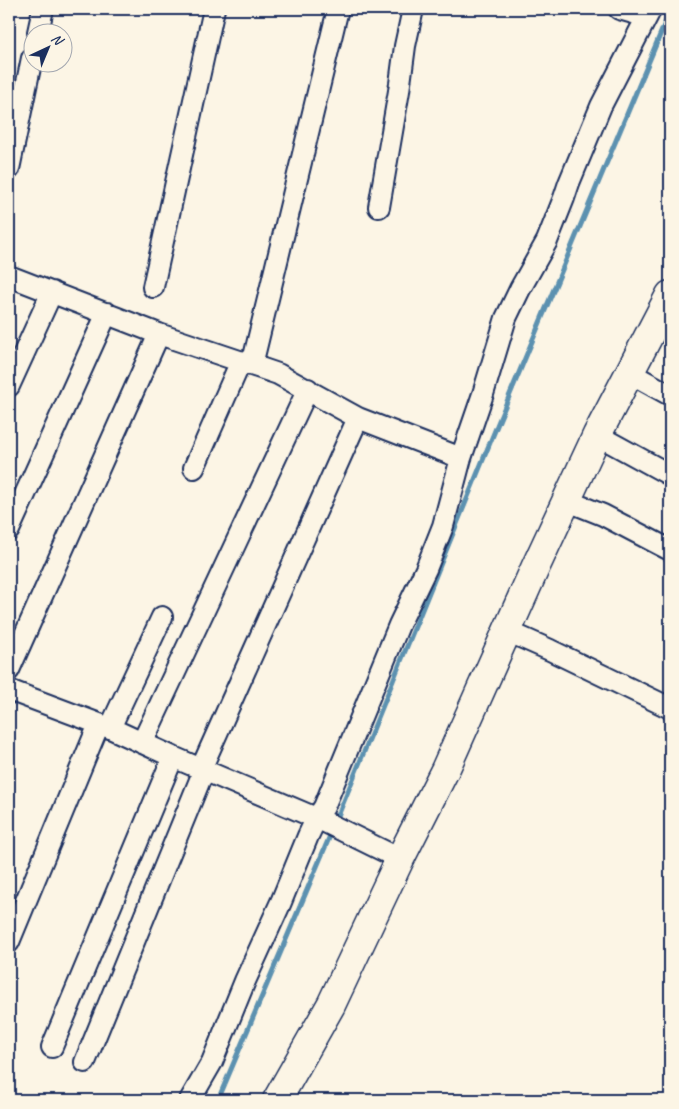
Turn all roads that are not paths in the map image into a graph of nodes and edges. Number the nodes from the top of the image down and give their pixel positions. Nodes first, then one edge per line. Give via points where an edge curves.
1 (43, 9) edge
2 (214, 9) edge
3 (338, 9) edge
4 (413, 9) edge
5 (619, 9) edge
6 (649, 13) edge
7 (40, 22) edge
8 (29, 72) edge
9 (9, 170) edge
10 (379, 207) dead end
11 (9, 276) edge
12 (153, 287) dead end
13 (52, 292) junction
14 (670, 295) edge
15 (107, 313) junction
16 (158, 334) junction
17 (247, 363) junction
18 (630, 373) junction
19 (9, 386) edge
20 (308, 389) junction
21 (670, 395) edge
22 (358, 418) junction
23 (597, 435) junction
24 (461, 458) junction
25 (194, 468) dead end
26 (670, 475) edge
27 (568, 500) junction
28 (9, 530) edge
29 (670, 550) edge
30 (162, 617) dead end
31 (507, 631) junction
32 (9, 670) edge
33 (9, 690) edge
34 (670, 708) edge
35 (105, 726) junction
36 (142, 743) junction
37 (173, 757) junction
38 (202, 770) junction
39 (320, 820) junction
40 (400, 859) junction
41 (9, 942) edge
42 (52, 1047) dead end
43 (85, 1062) dead end
44 (190, 1100) edge
45 (277, 1100) edge

1 - 7 street
2 - 12 street
3 - 17 street
4 - 10 street
5 - 6 street
6 - 24 street via 601,106 547,241 506,318
8 - 9 street
11 - 13 street
13 - 15 street
13 - 19 street
14 - 18 main road
15 - 16 street
15 - 28 street
16 - 17 street
16 - 32 street
17 - 20 street
17 - 25 street
18 - 21 street
18 - 23 main road
20 - 22 street
20 - 36 street
22 - 24 street
22 - 38 street
23 - 26 street
23 - 27 main road
24 - 39 street via 430,561 399,625
27 - 29 street
27 - 31 main road
30 - 35 street
31 - 34 street
31 - 40 main road via 445,770
33 - 35 street
35 - 36 street
35 - 41 street
36 - 37 street
37 - 38 street
37 - 42 street
38 - 39 street
38 - 43 street
39 - 40 street
39 - 44 street via 297,862 212,1062
40 - 45 main road via 332,1005

